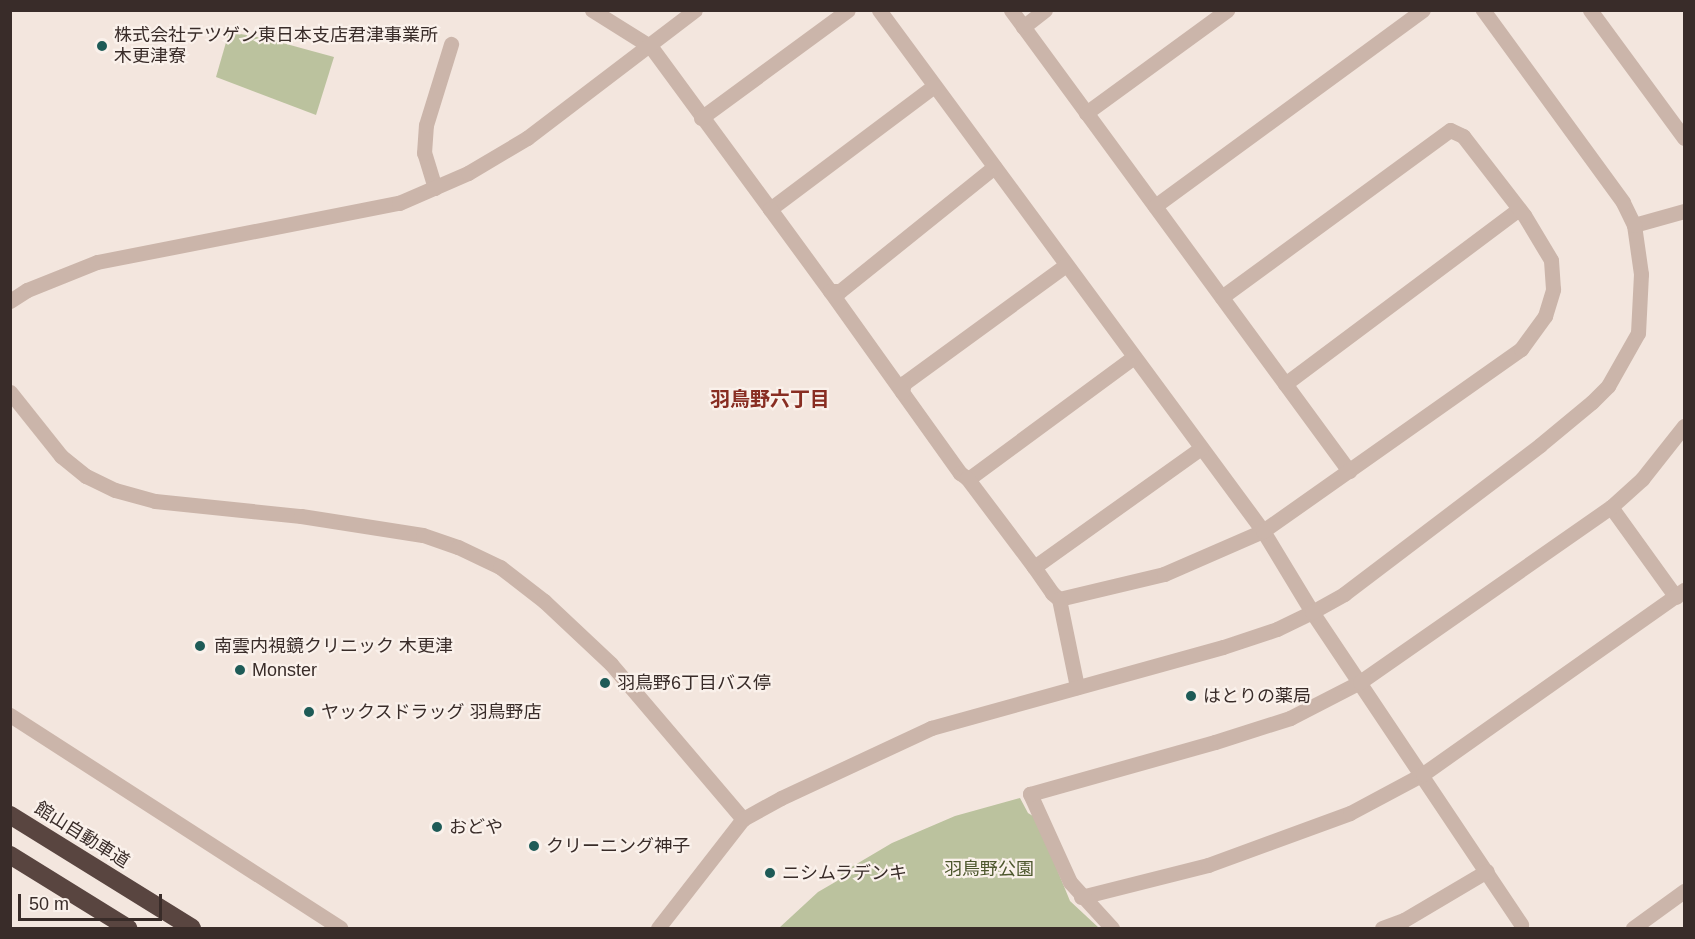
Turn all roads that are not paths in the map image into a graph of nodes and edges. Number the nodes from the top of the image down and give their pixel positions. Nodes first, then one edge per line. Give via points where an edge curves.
1 (592, 10) edge
2 (696, 10) edge
3 (848, 10) edge
4 (879, 10) edge
5 (1011, 10) edge
6 (1045, 10) edge
7 (1227, 10) edge
8 (1423, 10) edge
9 (1483, 10) edge
10 (1590, 10) edge
11 (1023, 27) junction
12 (451, 44) dead end
13 (651, 47) junction
14 (934, 86) junction
15 (1086, 113) junction
16 (701, 117) junction
17 (1684, 138) edge
18 (994, 167) junction
19 (435, 188) junction
20 (1155, 206) junction
21 (770, 209) junction
22 (1519, 209) junction
23 (1684, 211) edge
24 (1634, 225) junction
25 (1066, 265) junction
26 (830, 291) junction
27 (1222, 297) junction
28 (10, 301) edge
29 (1134, 357) junction
30 (1285, 384) junction
31 (10, 392) edge
32 (902, 392) junction
33 (1684, 426) edge
34 (1201, 448) junction
35 (1349, 471) junction
36 (967, 478) junction
37 (1611, 507) junction
38 (1263, 531) junction
39 (1034, 567) junction
40 (1680, 594) edge
41 (1059, 599) junction
42 (1312, 612) junction
43 (1360, 682) junction
44 (1077, 687) junction
45 (10, 715) edge
46 (1423, 774) junction
47 (10, 815) edge
48 (743, 819) junction
49 (10, 855) edge
50 (1487, 871) junction
51 (1684, 891) edge
52 (1081, 897) junction
53 (1521, 924) dead end
54 (128, 928) edge
55 (192, 928) edge
56 (340, 928) edge
57 (658, 928) edge
58 (1112, 928) edge
59 (1382, 928) edge
60 (1633, 928) edge

1 - 13 street
2 - 13 street
3 - 16 street
4 - 14 street
5 - 11 street
6 - 11 street
7 - 15 street
8 - 20 street
9 - 24 street via 1623,202
10 - 17 street
11 - 15 street
12 - 19 street via 426,125 424,153
13 - 16 street
13 - 19 street via 603,78 528,138
14 - 18 street
14 - 21 street
15 - 20 street
16 - 21 street
18 - 25 street
18 - 26 street via 840,291
19 - 28 street via 399,203 97,262 27,290
20 - 27 street
21 - 26 street
22 - 27 street via 1463,136 1450,130
22 - 30 street
22 - 35 street via 1551,260 1552,289 1545,316 1521,349
23 - 24 street
24 - 42 street via 1641,274 1638,333 1608,386 1530,452 1344,594
25 - 29 street
25 - 32 street via 904,383
26 - 32 street
27 - 30 street
29 - 34 street
29 - 36 street
30 - 35 street
31 - 48 street via 61,456 86,476 115,490 155,501 301,516 423,535 500,567 544,601 611,664
32 - 36 street
33 - 37 street via 1642,479
34 - 38 street
34 - 39 street
35 - 38 street
36 - 39 street
37 - 40 street
37 - 43 street
38 - 41 street via 1164,574
38 - 42 street
39 - 41 street
40 - 46 street
41 - 44 street
42 - 43 street
42 - 44 street via 1277,629 1223,647
43 - 46 street
43 - 52 street via 1290,718 1030,794 1070,882
44 - 48 street via 931,728 806,785
45 - 56 street
46 - 50 street
46 - 52 street via 1350,813 1208,865
47 - 55 highway, 館山自動車道
48 - 57 street
49 - 54 highway
50 - 53 street
50 - 59 street via 1404,920
51 - 60 street
52 - 58 street

